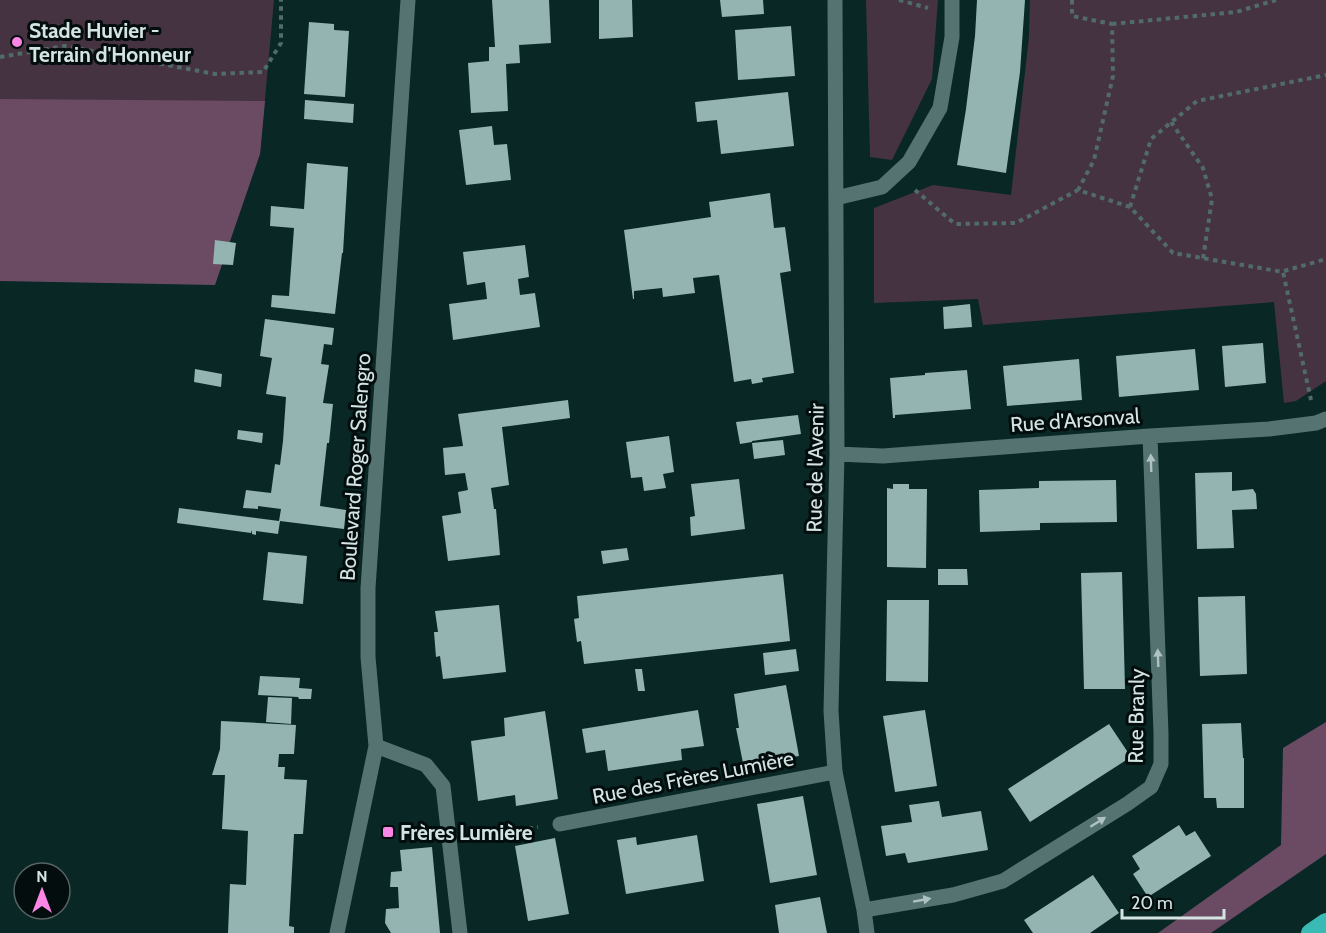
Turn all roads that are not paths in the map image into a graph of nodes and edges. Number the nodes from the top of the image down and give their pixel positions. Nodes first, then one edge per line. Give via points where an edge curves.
1 (408, 0) edge
2 (835, 0) edge
3 (952, 0) edge
4 (836, 198) junction
5 (1321, 421) edge
6 (1150, 435) junction
7 (837, 454) junction
8 (376, 746) junction
9 (835, 772) junction
10 (560, 824) road end
11 (864, 910) junction
12 (1326, 922) edge
13 (337, 933) edge
14 (460, 933) edge
15 (867, 933) edge
16 (1310, 933) edge

1 - 8 street, Boulevard Roger Salengro via 368,588 368,657
2 - 4 street, Rue de l'Avenir
3 - 4 street via 952,37 940,108 909,162 882,187
4 - 7 street, Rue de l'Avenir
5 - 6 street, Rue d'Arsonval via 1269,429
6 - 7 street, Rue d'Arsonval via 883,456
11 -> 6 street, Rue Branly via 1003,882 1151,787 1161,764 1161,733
7 - 9 street, Rue de l'Avenir via 831,711
8 - 13 street, Boulevard Roger Salengro
8 - 14 street via 426,765 443,786
9 - 10 street, Rue des Frères Lumière
9 - 11 street, Rue de l'Avenir
11 - 15 street, Rue de l'Avenir
12 - 16 highway

